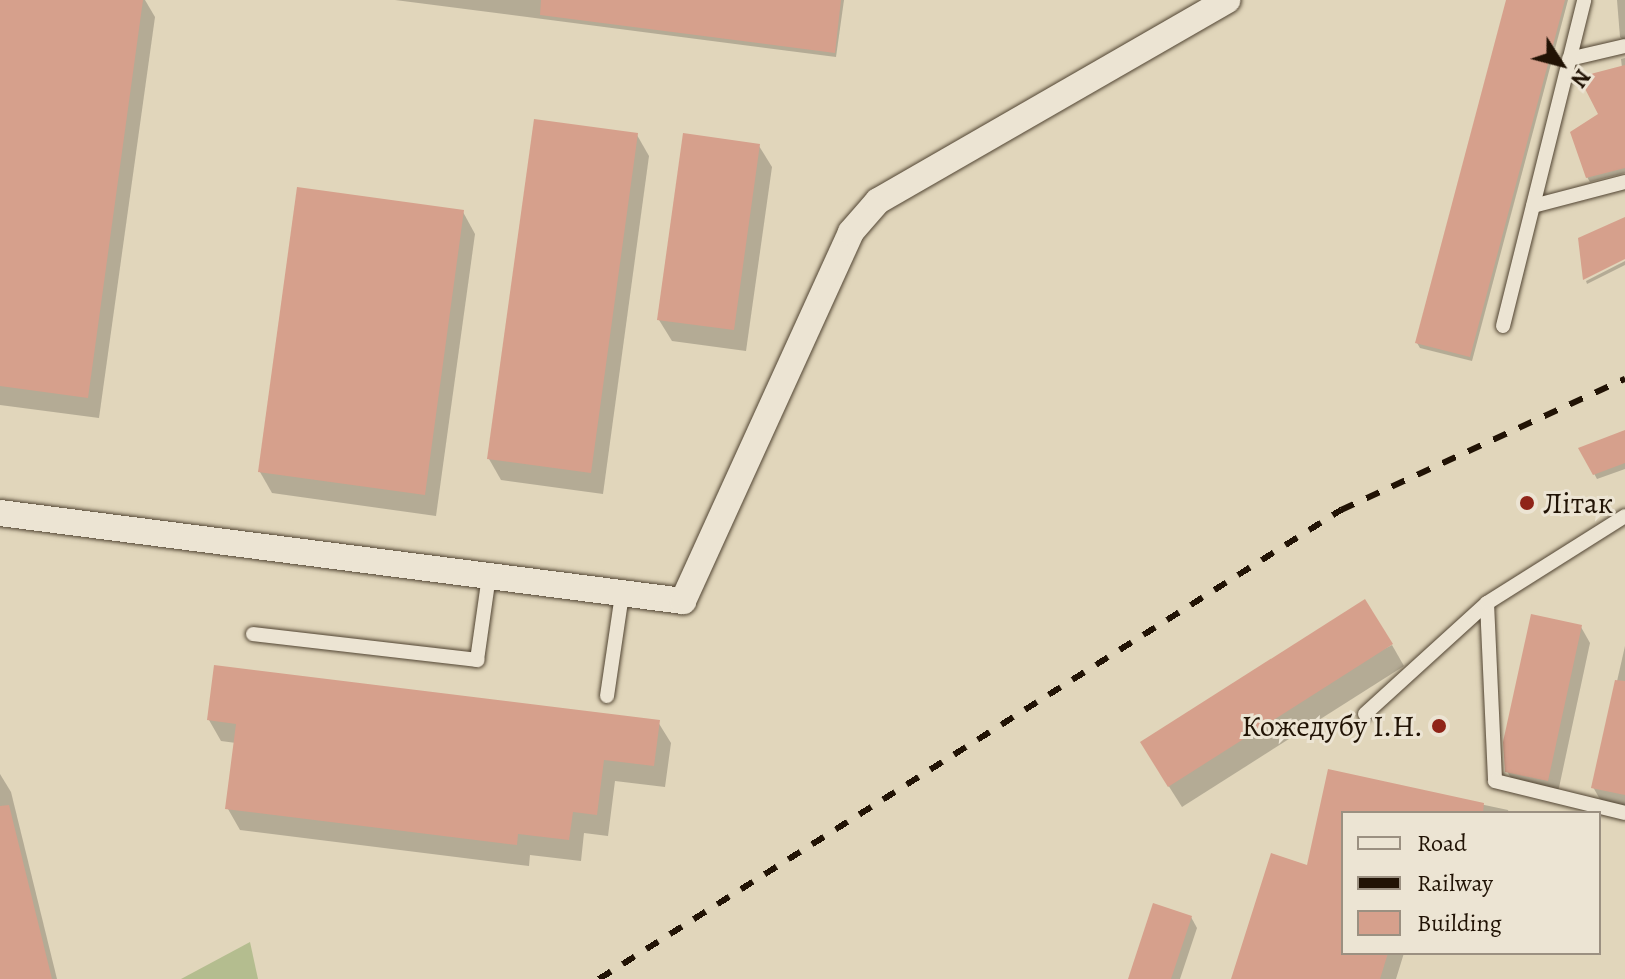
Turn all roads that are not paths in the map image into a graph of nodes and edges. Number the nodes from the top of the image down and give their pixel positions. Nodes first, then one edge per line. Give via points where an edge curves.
1 (1227, 0) edge
2 (1584, 0) edge
3 (1625, 46) edge
4 (1569, 59) junction
5 (1625, 182) edge
6 (1533, 206) junction
7 (1503, 326) dead end
8 (0, 513) edge
9 (1625, 516) edge
10 (489, 576) junction
11 (622, 594) junction
12 (1487, 603) junction
13 (253, 634) dead end
14 (607, 696) dead end
15 (1365, 714) dead end
16 (1625, 813) edge

1 - 11 street via 878,201 851,232 683,601
2 - 4 lane
3 - 4 lane
4 - 6 lane
5 - 6 lane
6 - 7 lane
8 - 10 street
9 - 12 lane
10 - 11 street
10 - 13 lane via 477,660
11 - 14 lane
12 - 15 lane
12 - 16 lane via 1495,781

